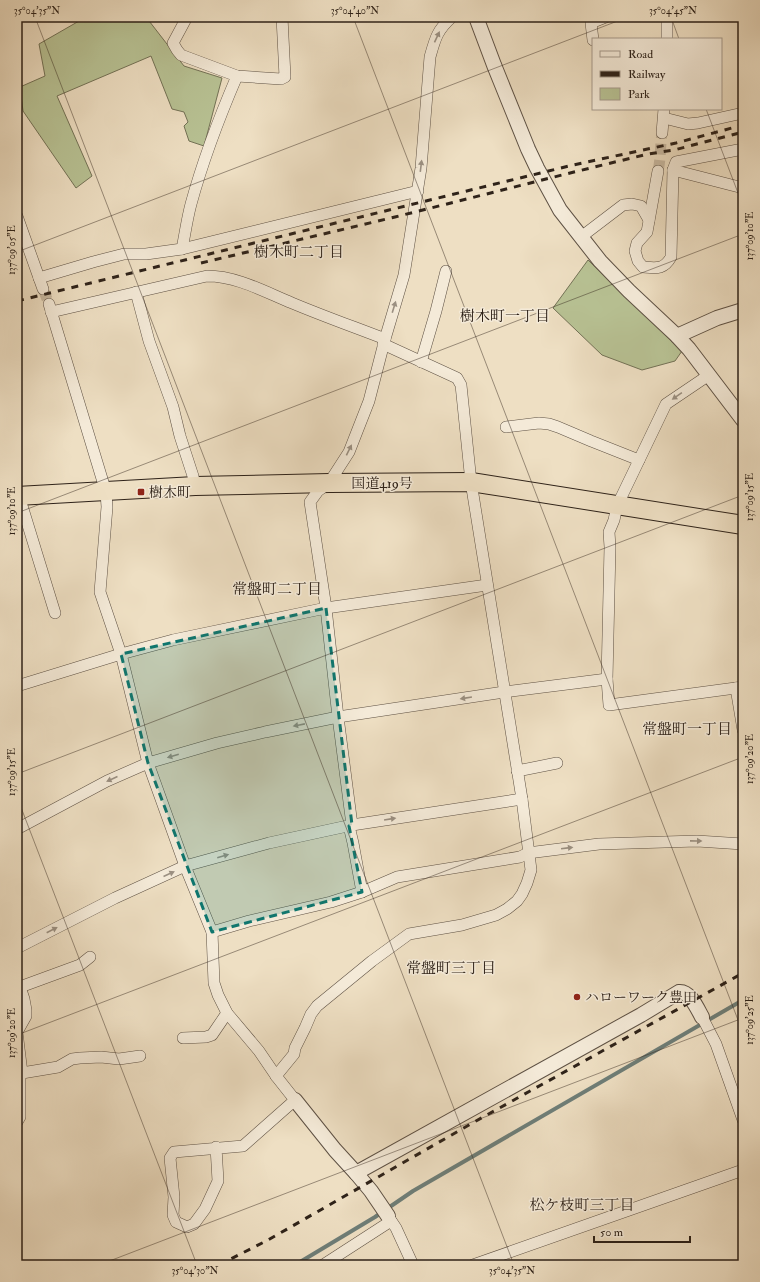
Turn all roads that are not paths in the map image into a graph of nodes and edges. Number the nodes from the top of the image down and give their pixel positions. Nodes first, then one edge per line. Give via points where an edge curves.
1 (187, 17) edge
2 (282, 17) edge
3 (452, 17) edge
4 (476, 17) edge
5 (606, 17) edge
6 (667, 17) edge
7 (593, 38) edge
8 (666, 38) edge
9 (236, 76) junction
10 (743, 113) edge
11 (664, 114) edge
12 (662, 133) tunnel mouth
13 (743, 149) edge
14 (673, 170) junction
15 (658, 171) tunnel mouth
16 (743, 188) edge
17 (418, 191) junction
18 (17, 216) edge
19 (649, 220) junction
20 (581, 237) junction
21 (182, 249) junction
22 (446, 271) dead end
23 (136, 292) junction
24 (743, 310) edge
25 (677, 336) junction
26 (384, 341) junction
27 (421, 362) junction
28 (709, 375) junction
29 (743, 420) edge
30 (506, 428) dead end
31 (639, 460) junction
32 (471, 482) junction
33 (329, 483) junction
34 (195, 486) junction
35 (106, 492) junction
36 (18, 496) edge
37 (617, 506) junction
38 (743, 525) edge
39 (487, 585) junction
40 (326, 608) junction
41 (55, 613) dead end
42 (121, 654) junction
43 (607, 679) junction
44 (17, 686) edge
45 (740, 687) edge
46 (504, 692) junction
47 (338, 717) junction
48 (743, 730) edge
49 (148, 763) junction
50 (557, 763) dead end
51 (517, 771) junction
52 (522, 799) junction
53 (350, 826) junction
54 (17, 829) edge
55 (743, 844) edge
56 (528, 853) junction
57 (185, 866) junction
58 (362, 892) junction
59 (212, 932) junction
60 (17, 948) edge
61 (90, 957) dead end
62 (18, 985) edge
63 (227, 1013) junction
64 (705, 1022) joint
65 (183, 1038) dead end
66 (140, 1056) dead end
67 (22, 1072) junction
68 (276, 1076) junction
69 (295, 1100) junction
70 (743, 1120) edge
71 (17, 1122) edge
72 (216, 1147) junction
73 (743, 1170) edge
74 (356, 1173) junction
75 (389, 1218) junction
76 (323, 1265) edge
77 (413, 1265) edge
78 (473, 1265) edge

1 - 9 street via 173,43 181,55
2 - 9 street via 285,77
17 -> 3 street via 430,58 442,26
4 - 20 street via 509,105 537,168 560,210
5 - 7 street via 591,23
6 - 8 street
9 - 21 street via 206,155 191,205
10 - 11 street via 688,124
11 - 12 street
13 - 14 street via 676,162
14 - 16 street
14 - 19 street via 671,257 662,267 643,267 635,251 637,243 646,232
15 - 19 street
17 - 21 street
26 -> 17 street via 404,275
18 - 21 street via 41,284 93,262 124,254
19 - 20 street via 642,206 623,205
20 - 25 street via 629,291
22 - 27 street
23 - 26 street via 207,276 218,276 241,282
23 - 34 street
23 - 35 street via 50,308
24 - 25 street via 717,318
25 - 28 street
26 - 27 street
33 -> 26 street via 348,452 369,401
27 - 32 street via 457,378 461,385
28 - 29 street
28 -> 31 street via 666,404
30 - 31 street via 549,424
31 - 37 street
32 - 33 highway, 国道419号
32 - 37 highway, 国道419号
32 - 39 street
33 - 34 highway, 国道419号
33 - 40 street via 318,491 310,502
34 - 35 highway, 国道419号
35 - 36 highway, 国道419号
35 - 42 street via 100,592
36 - 41 street
37 - 38 highway, 国道419号
37 - 43 street via 608,535 610,546
39 - 40 street
39 - 46 street
40 - 42 street via 173,640
40 - 47 street
42 - 44 street
42 - 49 street
43 - 45 street via 609,705
43 - 46 street
45 - 48 street
46 -> 47 street
46 - 51 street
47 -> 49 street via 217,743
47 - 53 street
49 -> 54 street via 107,781
49 - 57 street
50 - 51 street
51 - 52 street
53 -> 52 street
52 - 56 street
57 -> 53 street via 269,843
53 - 58 street
56 -> 55 street via 599,844 697,841
56 - 58 street via 520,857 397,876
56 - 68 street via 531,870 528,883 517,901 507,910 462,924 409,934 317,1006 294,1054
57 - 59 street
60 -> 57 street
58 - 59 street
59 - 63 street via 214,983
61 - 62 street via 80,964
62 - 67 street via 26,1010 26,1016 17,1032
63 - 65 street via 212,1035 206,1038
63 - 68 street
64 - 70 street via 716,1044
64 - 74 street via 689,996 685,992 679,992
66 - 67 street via 119,1059 72,1059 58,1067
67 - 71 street via 20,1117
68 - 69 street
69 - 72 street via 243,1146
69 - 74 street
72 - 72 street via 174,1152 170,1158 173,1216 176,1222 187,1227 194,1224 205,1209 218,1181
73 - 78 street
74 - 75 street
75 - 76 street
75 - 77 street

